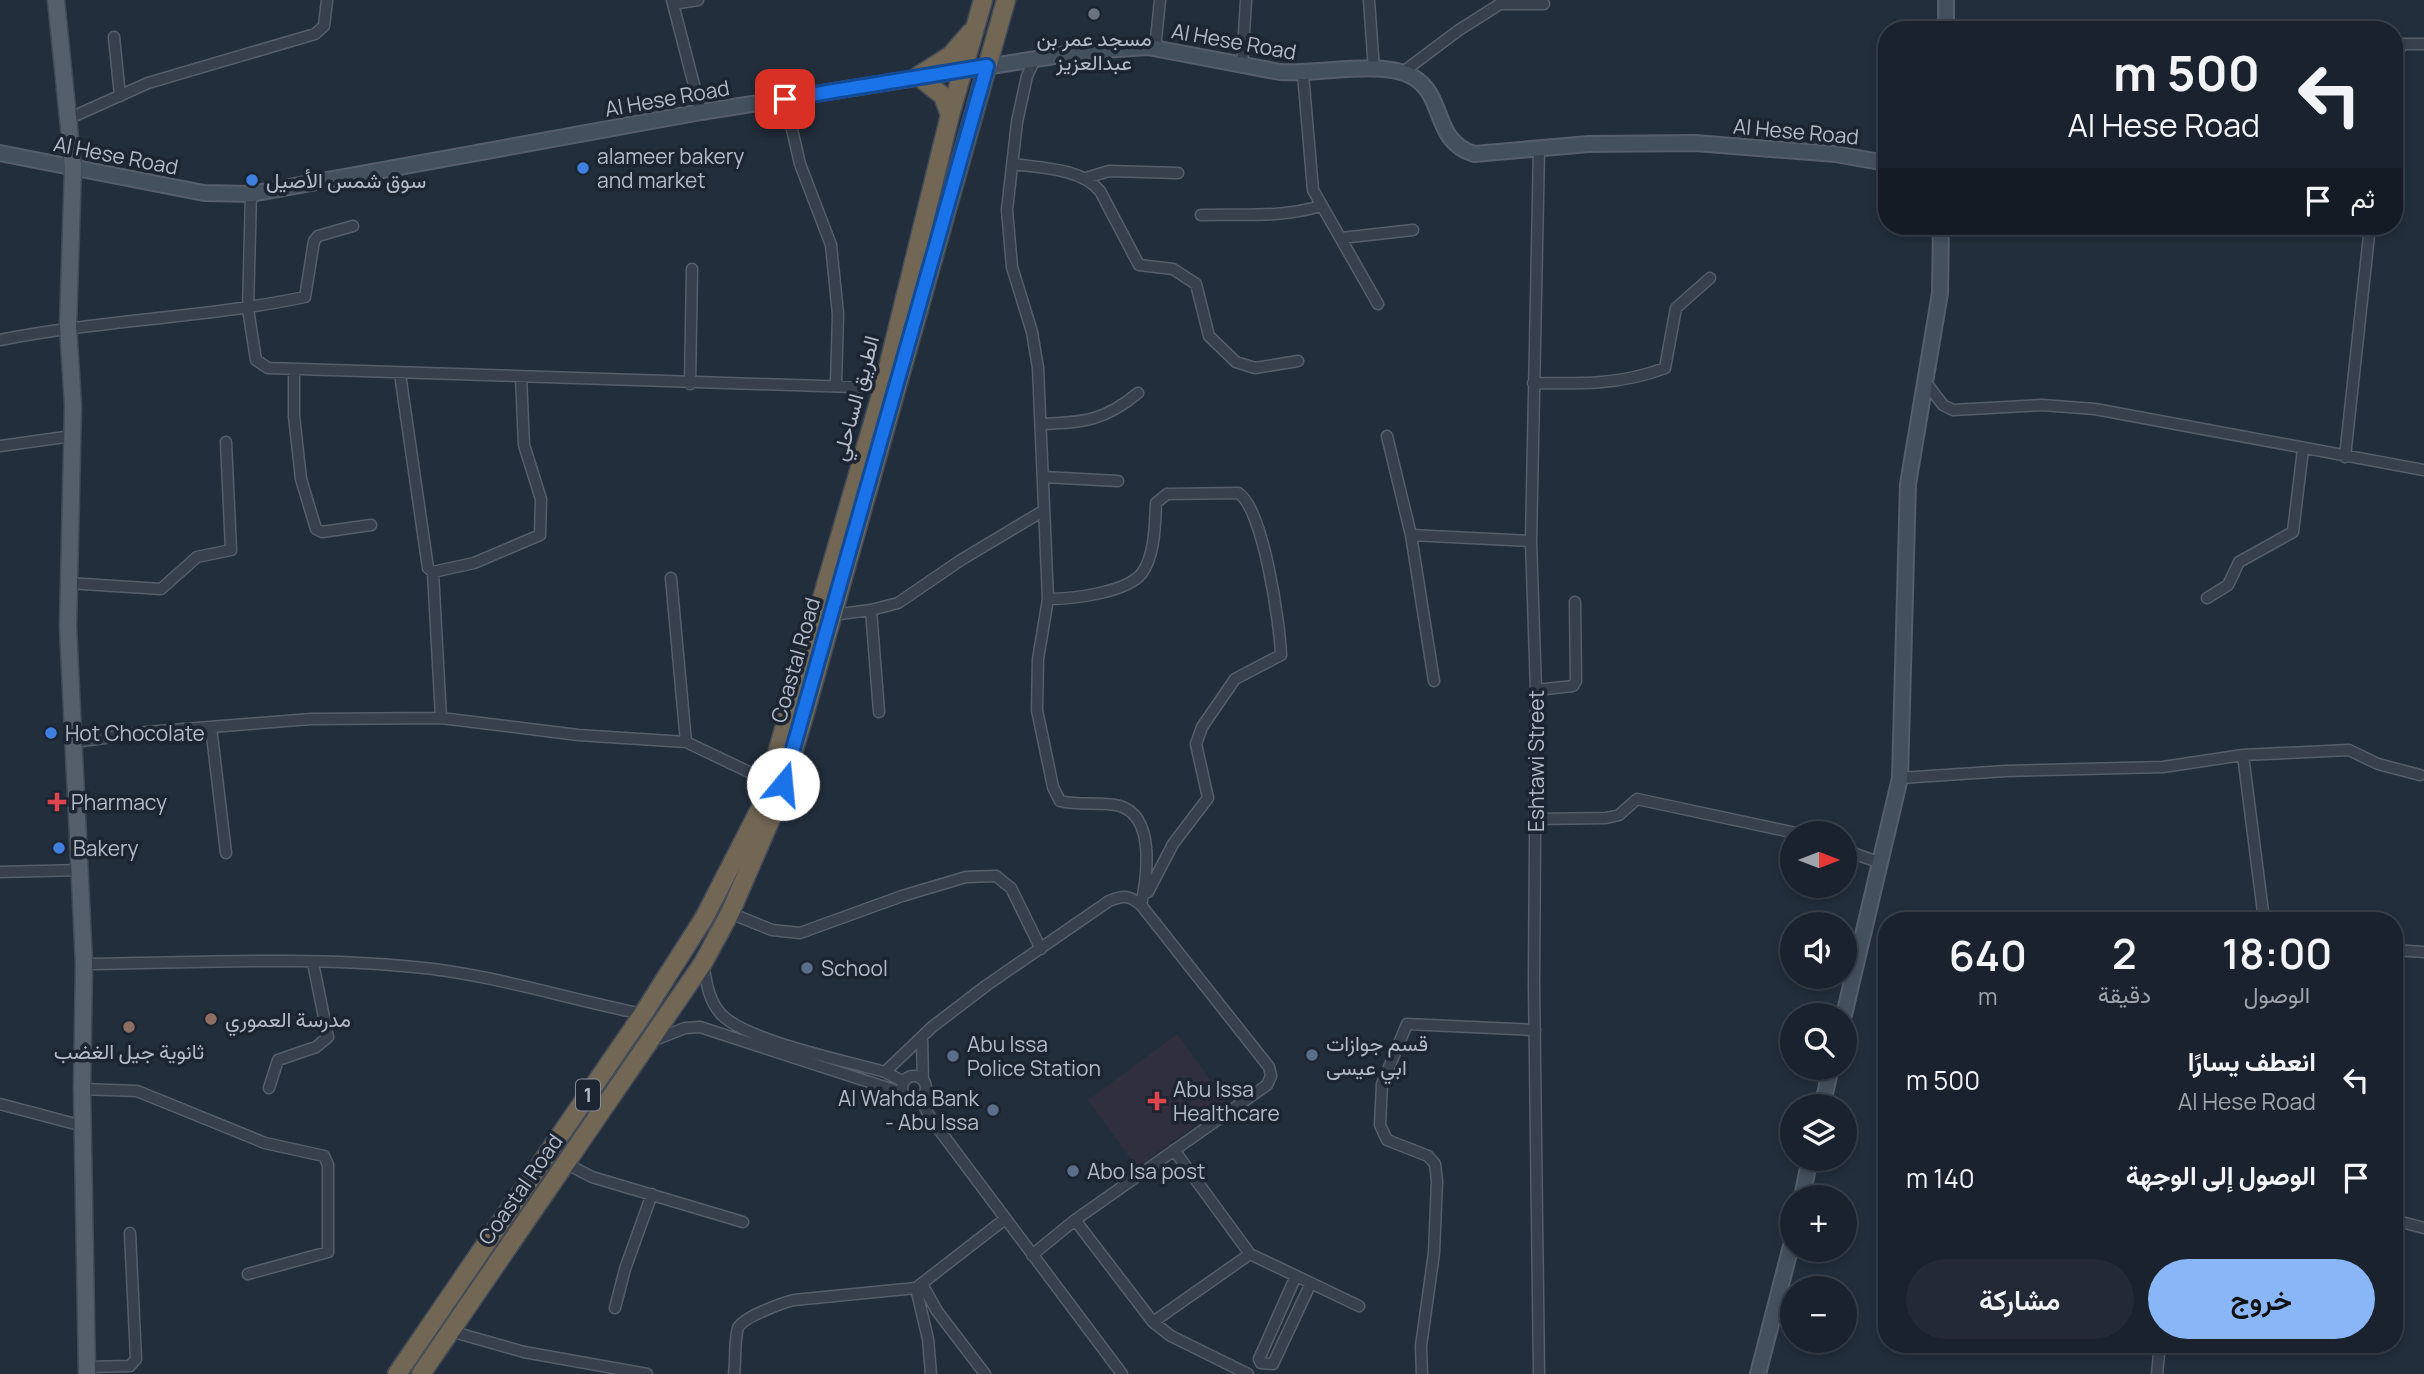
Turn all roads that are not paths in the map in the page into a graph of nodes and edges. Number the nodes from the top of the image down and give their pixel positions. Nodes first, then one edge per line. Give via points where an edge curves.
1 (56, 0) edge
2 (327, 0) edge
3 (698, 0) edge
4 (984, 0) edge
5 (1006, 0) edge
6 (1160, 0) edge
7 (1246, 0) edge
8 (1369, 0) edge
9 (1946, 0) edge
10 (672, 2) edge
11 (1544, 4) dead end
12 (1946, 21) edge
13 (976, 24) junction
14 (114, 37) dead end
15 (2403, 44) edge
16 (2424, 44) edge
17 (1155, 49) junction
18 (1035, 59) junction
19 (987, 66) junction
20 (1242, 67) junction
21 (964, 70) junction
22 (1374, 70) junction
23 (1403, 72) junction
24 (1303, 74) junction
25 (918, 76) junction
26 (120, 96) junction
27 (785, 99) junction
28 (701, 113) junction
29 (950, 115) junction
30 (70, 118) junction
31 (1539, 149) junction
32 (0, 153) edge
33 (1878, 162) edge
34 (1013, 164) junction
35 (73, 167) junction
36 (1178, 173) dead end
37 (1086, 178) junction
38 (251, 194) junction
39 (1321, 206) junction
40 (1201, 215) dead end
41 (354, 226) dead end
42 (1413, 230) dead end
43 (1941, 235) edge
44 (2369, 235) edge
45 (1341, 238) junction
46 (692, 269) dead end
47 (1710, 278) dead end
48 (1378, 304) dead end
49 (248, 309) junction
50 (68, 326) junction
51 (0, 340) edge
52 (1298, 361) dead end
53 (295, 370) junction
54 (400, 374) junction
55 (521, 377) junction
56 (1532, 383) junction
57 (690, 384) junction
58 (1927, 384) junction
59 (836, 385) junction
60 (883, 388) junction
61 (1138, 393) dead end
62 (1043, 424) junction
63 (72, 436) junction
64 (1387, 436) dead end
65 (226, 442) dead end
66 (0, 446) edge
67 (2303, 449) junction
68 (2344, 457) junction
69 (2424, 470) edge
70 (1044, 477) junction
71 (1118, 481) dead end
72 (1043, 511) junction
73 (371, 525) dead end
74 (1411, 536) junction
75 (1531, 541) junction
76 (433, 572) junction
77 (671, 578) dead end
78 (68, 583) junction
79 (2207, 598) dead end
80 (1048, 599) junction
81 (1576, 602) dead end
82 (871, 610) junction
83 (832, 615) junction
84 (1434, 681) dead end
85 (1536, 690) junction
86 (879, 712) dead end
87 (441, 718) junction
88 (211, 727) junction
89 (75, 742) junction
90 (686, 742) junction
91 (2243, 755) junction
92 (2420, 775) dead end
93 (1900, 779) junction
94 (769, 782) junction
95 (762, 805) joint
96 (1537, 819) junction
97 (1780, 830) edge
98 (226, 853) dead end
99 (1857, 855) edge
100 (1881, 863) junction
101 (81, 870) junction
102 (0, 872) edge
103 (1141, 905) junction
104 (2262, 912) edge
105 (730, 913) junction
106 (1041, 949) junction
107 (2403, 951) edge
108 (2424, 953) edge
109 (703, 962) junction
110 (313, 963) junction
111 (84, 964) junction
112 (1847, 1003) edge
113 (643, 1014) junction
114 (1535, 1030) junction
115 (922, 1038) junction
116 (652, 1041) junction
117 (903, 1057) junction
118 (885, 1072) junction
119 (923, 1080) junction
120 (905, 1084) junction
121 (269, 1088) dead end
122 (82, 1089) junction
123 (920, 1098) junction
124 (0, 1104) edge
125 (83, 1126) junction
126 (1174, 1150) junction
127 (565, 1163) junction
128 (652, 1194) junction
129 (1005, 1219) junction
130 (1076, 1220) junction
131 (743, 1222) dead end
132 (2403, 1222) edge
133 (2424, 1228) edge
134 (130, 1233) dead end
135 (1250, 1254) junction
136 (1032, 1255) junction
137 (1787, 1262) edge
138 (248, 1274) dead end
139 (1296, 1276) junction
140 (1311, 1283) junction
141 (919, 1286) junction
142 (1359, 1306) dead end
143 (615, 1308) dead end
144 (1153, 1322) junction
145 (450, 1331) junction
146 (2159, 1353) edge
147 (1228, 1364) junction
148 (87, 1371) edge
149 (397, 1374) edge
150 (421, 1374) edge
151 (647, 1374) edge
152 (734, 1374) edge
153 (931, 1374) edge
154 (985, 1374) edge
155 (1122, 1374) edge
156 (1221, 1374) edge
157 (1248, 1374) edge
158 (1422, 1374) edge
159 (1539, 1374) edge
160 (1758, 1374) edge
161 (2157, 1374) edge

1 - 30 main road
2 - 26 street via 324,26 315,34 148,83
3 - 10 street
4 - 13 highway, الطريق الساحلي
5 - 19 highway, Coastal Road
6 - 17 street
7 - 20 street
8 - 22 street
9 - 12 street
10 - 28 street
11 - 23 street via 1500,4
13 - 21 highway, الطريق الساحلي
13 - 25 highway via 951,55
14 - 26 street
15 - 16 street
17 - 18 street, Al Hese Road via 1113,47
17 - 20 street, Al Hese Road
18 - 19 street, Al Hese Road
18 - 34 street via 1024,89
19 - 21 street, Al Hese Road
19 - 83 highway, Coastal Road
20 - 24 street, Al Hese Road
21 - 25 street, Al Hese Road
21 - 29 highway, الطريق الساحلي
22 - 23 street, Al Hese Road
22 - 24 street, Al Hese Road
23 - 31 street, Al Hese Road via 1429,91 1440,121 1458,148 1487,155
24 - 39 street via 1313,190
25 - 27 street, Al Hese Road
25 - 29 highway via 943,96
26 - 30 street
27 - 28 street, Al Hese Road
27 - 59 street via 800,164 831,245 838,314
28 - 38 street, Al Hese Road
29 - 60 highway, الطريق الساحلي
30 - 35 main road
31 - 33 street, Al Hese Road via 1628,142 1695,144
31 - 56 street, Eshtawi Street
32 - 35 street, Al Hese Road
34 - 37 street
34 - 62 street via 1007,210 1012,267 1032,332
35 - 38 street, Al Hese Road via 204,193
35 - 50 main road
36 - 37 street via 1109,172
37 - 52 street via 1100,191 1139,265 1173,269 1196,284 1209,336 1236,362 1255,368
38 - 49 street
39 - 40 street via 1292,215
39 - 45 street
41 - 49 street via 314,241 305,297
42 - 45 street
43 - 58 street via 1940,293
44 - 68 street
45 - 48 street
46 - 57 street
47 - 56 street via 1676,308 1665,368 1593,384
49 - 50 street
49 - 53 street via 257,363
50 - 51 street
50 - 63 main road
53 - 54 street
53 - 73 street via 294,416 302,487 316,529
54 - 55 street
54 - 76 street via 428,568
55 - 57 street
55 - 76 street via 524,446 541,499 540,535 474,563
56 - 75 street, Eshtawi Street
57 - 59 street
58 - 67 street via 1952,410 2042,405 2095,408
58 - 93 street via 1908,484
59 - 60 street
60 - 94 highway, الطريق الساحلي
61 - 62 street via 1115,412 1080,423
62 - 70 street
63 - 66 street
63 - 78 main road
64 - 74 street
65 - 78 street via 231,550 197,557 161,589
67 - 68 street
67 - 79 street via 2292,532 2239,562 2228,585
68 - 69 street
70 - 71 street
70 - 72 street
72 - 80 street
72 - 82 street via 898,603
74 - 75 street
74 - 84 street
75 - 85 street, Eshtawi Street
76 - 87 street
77 - 90 street
78 - 89 main road
80 - 103 street via 1038,660 1037,710 1053,787 1060,801 1122,807 1132,814 1144,836 1149,869
80 - 103 street via 1089,596 1131,582 1142,573 1154,531 1156,503 1167,494 1238,493 1247,498 1254,512 1272,578 1281,655 1235,679 1202,727 1196,744 1208,798 1172,844
81 - 85 street via 1576,681 1563,689
82 - 83 street
82 - 86 street
83 - 105 highway, Coastal Road via 776,807
85 - 96 street, Eshtawi Street
87 - 88 street via 311,719
87 - 90 street
88 - 89 street
88 - 98 street
89 - 101 main road
90 - 94 street
91 - 92 street via 2350,750 2378,764
91 - 93 street via 2150,768
91 - 104 street
93 - 100 street
94 - 95 highway, الطريق الساحلي
95 - 113 highway, Coastal Road / 1 via 705,918
96 - 97 street via 1606,818 1619,815 1637,799
96 - 114 street, Eshtawi Street
99 - 100 street
100 - 112 street
101 - 102 street
101 - 111 main road
103 - 106 street via 1123,895 1109,901
103 - 126 street via 1269,1067 1271,1076 1267,1085
105 - 106 street via 772,930 800,933 941,884 996,876 1011,888
105 - 109 highway, Coastal Road
106 - 115 street via 987,985
107 - 108 street
109 - 116 highway, Coastal Road
109 - 118 street via 710,997 730,1022 763,1037
110 - 111 street
110 - 113 street via 426,968
110 - 121 street via 328,1037 316,1047 278,1060
111 - 122 main road
113 - 149 highway, Coastal Road / 1
114 - 158 street via 1407,1024 1382,1084 1383,1135 1398,1146 1428,1156 1435,1164 1434,1252 1421,1346
114 - 159 street, Eshtawi Street
115 - 117 street
115 - 119 street
116 - 120 street via 700,1027
116 - 127 highway, Coastal Road
117 - 118 street
117 - 120 street
118 - 120 street
119 - 120 street via 916,1076
119 - 123 street via 925,1090
120 - 123 street via 910,1099
122 - 125 main road
122 - 138 street via 138,1091 265,1143 324,1156 328,1164 328,1252
123 - 129 street
124 - 125 street
125 - 148 main road
126 - 130 street
126 - 135 street
127 - 128 street via 592,1177
127 - 145 highway, Coastal Road
128 - 131 street
128 - 143 street
129 - 136 street
129 - 141 street
130 - 136 street
130 - 144 street
132 - 133 street
134 - 148 street via 136,1359 130,1366
135 - 139 street
135 - 144 street
136 - 155 street
137 - 160 street
139 - 140 street
139 - 140 street via 1261,1363 1273,1364
140 - 142 street
141 - 152 street via 780,1304 739,1326
141 - 153 street
141 - 154 street
144 - 147 street
145 - 150 highway, Coastal Road
145 - 151 street via 524,1352
146 - 161 street
147 - 156 street
147 - 157 street

